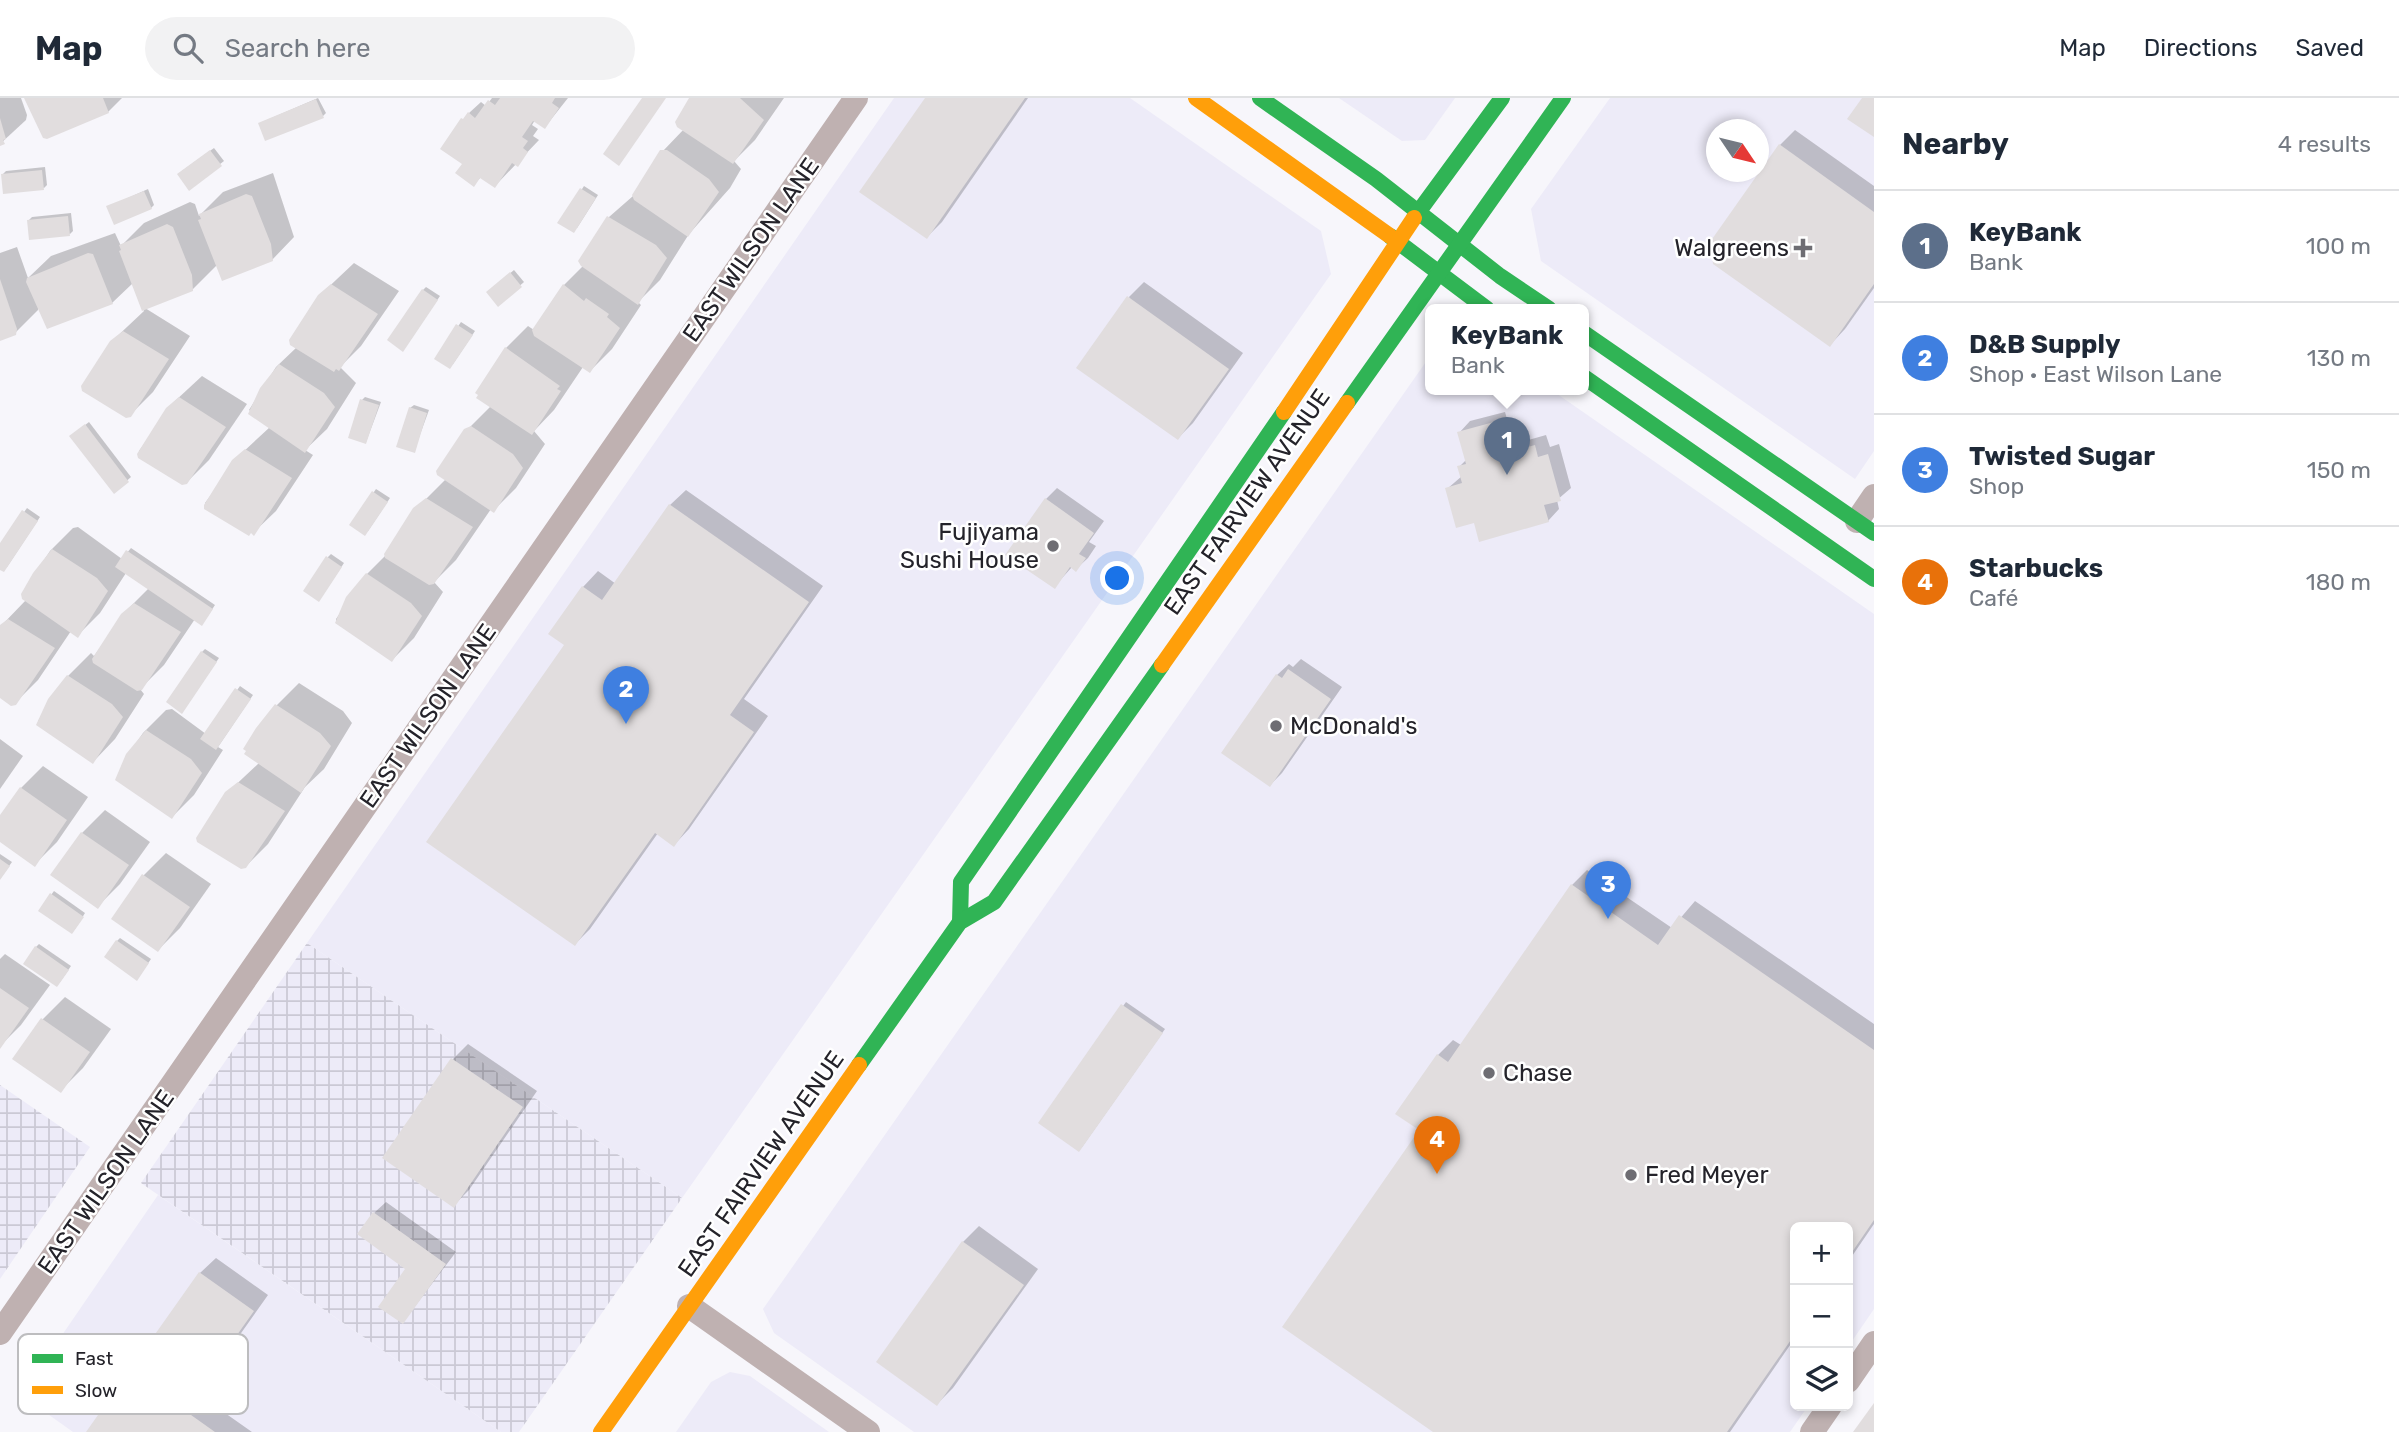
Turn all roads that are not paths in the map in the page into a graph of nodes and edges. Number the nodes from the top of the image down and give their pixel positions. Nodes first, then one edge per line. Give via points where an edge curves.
1 (856, 98) edge
2 (1196, 98) edge
3 (1260, 98) edge
4 (1502, 98) edge
5 (1563, 98) edge
6 (1419, 211) junction
7 (1399, 242) junction
8 (1458, 243) junction
9 (1437, 273) junction
10 (1480, 304) edge
11 (1542, 304) edge
12 (1589, 336) edge
13 (1589, 381) edge
14 (1696, 456) junction
15 (1741, 465) dead end
16 (1874, 496) edge
17 (1829, 525) dead end
18 (1865, 527) edge
19 (1874, 549) edge
20 (1874, 579) edge
21 (1060, 762) junction
22 (1035, 816) dead end
23 (989, 880) dead end
24 (985, 906) junction
25 (960, 922) junction
26 (689, 1306) junction
27 (0, 1334) edge
28 (1874, 1343) edge
29 (1853, 1374) edge
30 (1827, 1411) edge
31 (601, 1432) edge
32 (868, 1432) edge
33 (1812, 1432) edge

1 - 27 street, EAST WILSON LANE
2 - 7 main road
3 - 6 main road
4 - 6 main road, EAST FAIRVIEW AVENUE
5 - 8 main road, EAST FAIRVIEW AVENUE
6 - 7 main road, EAST FAIRVIEW AVENUE
6 - 8 main road
7 - 9 main road
7 - 21 main road, EAST FAIRVIEW AVENUE
8 - 9 main road, EAST FAIRVIEW AVENUE
8 - 11 main road
9 - 10 main road
9 - 24 main road, EAST FAIRVIEW AVENUE via 1041,835 993,902
12 - 18 main road
13 - 14 main road
14 - 15 main road
14 - 20 main road
16 - 18 street
17 - 18 main road
18 - 19 main road
21 - 22 main road
21 - 25 main road, EAST FAIRVIEW AVENUE via 961,882
23 - 24 main road
24 - 25 main road, EAST FAIRVIEW AVENUE
25 - 26 main road, EAST FAIRVIEW AVENUE
26 - 31 main road, EAST FAIRVIEW AVENUE
26 - 32 street
28 - 29 street
30 - 33 street

